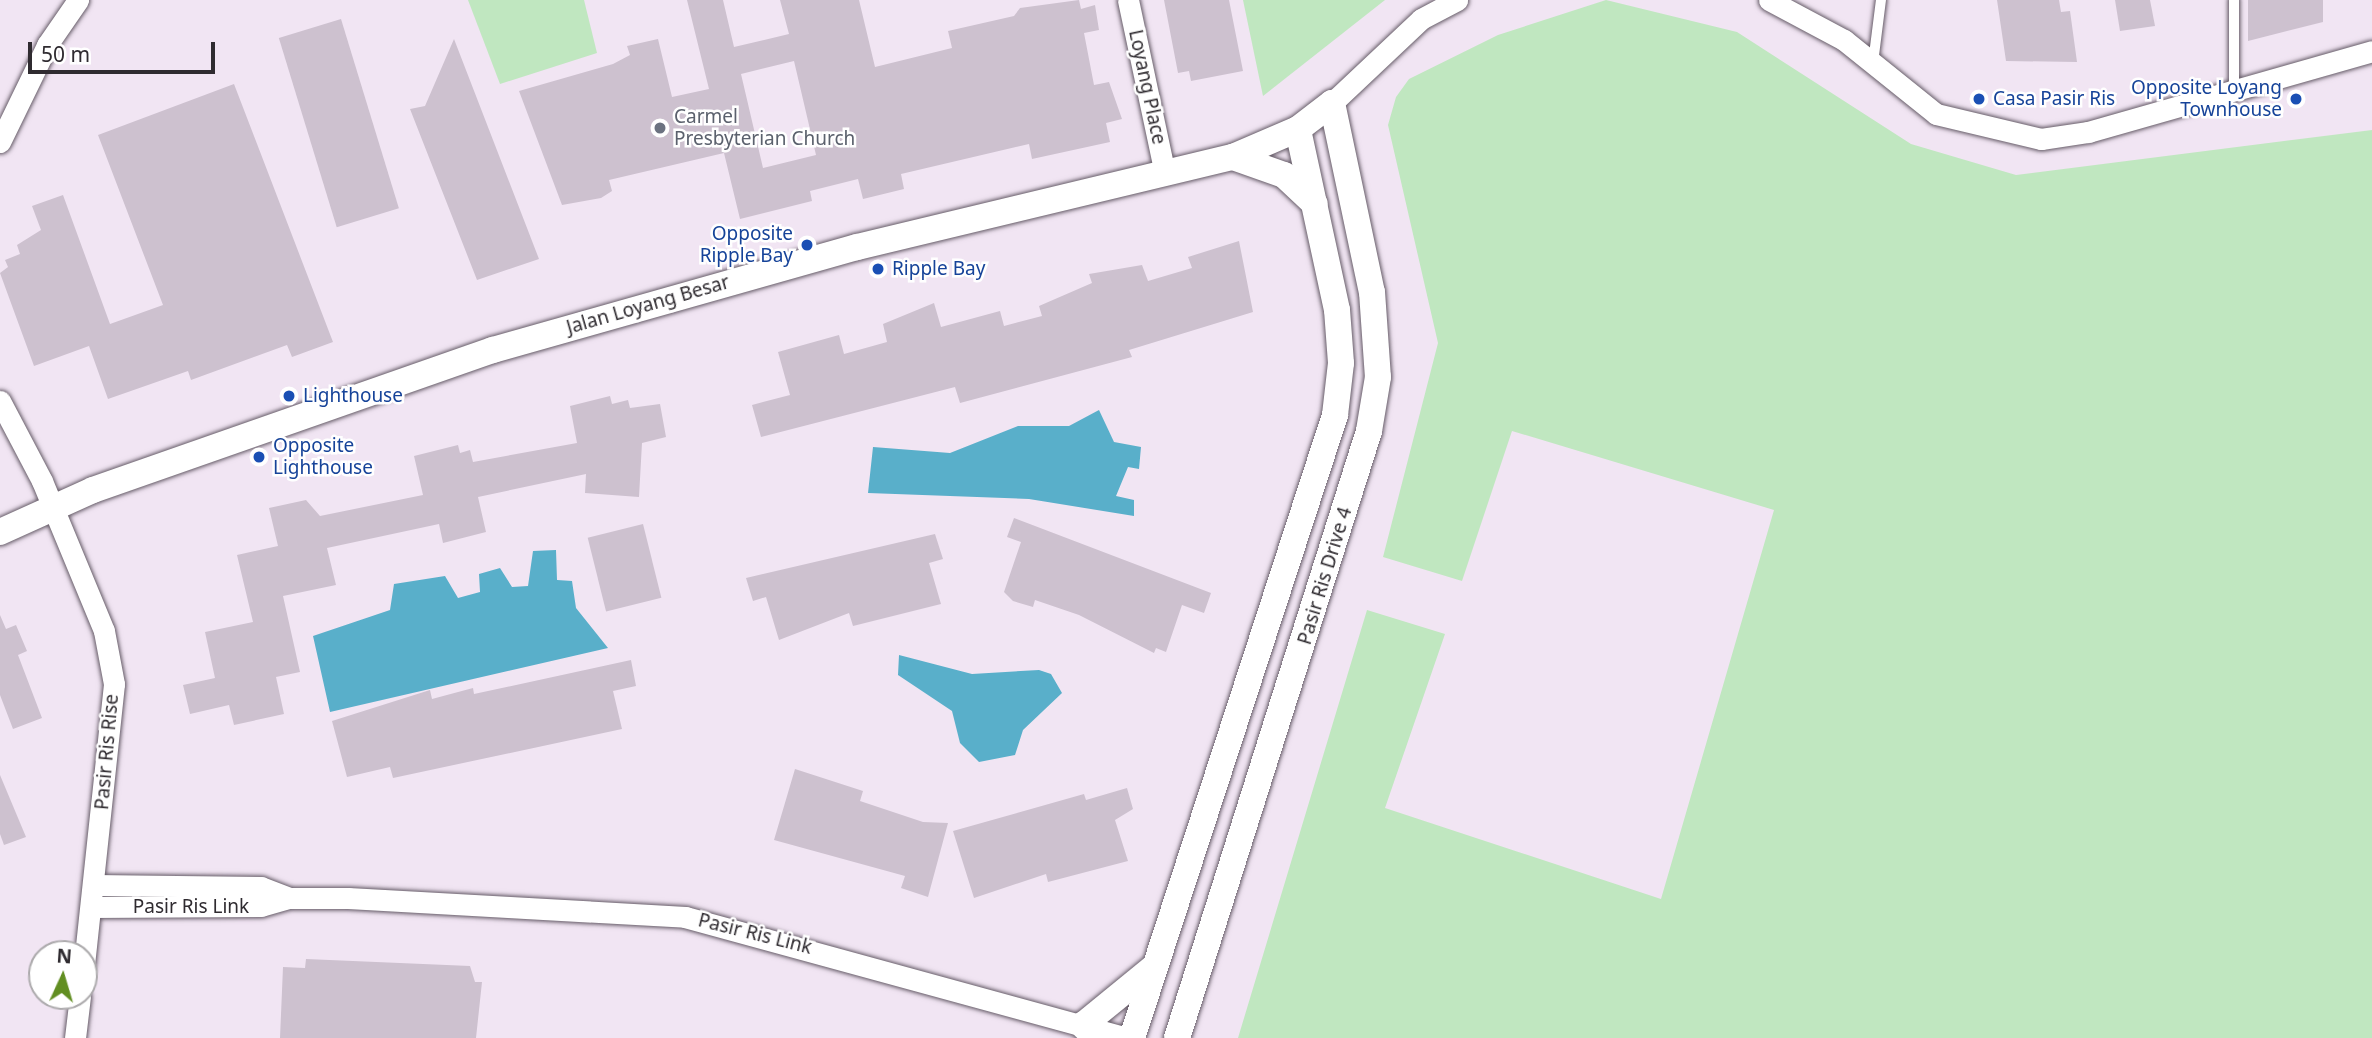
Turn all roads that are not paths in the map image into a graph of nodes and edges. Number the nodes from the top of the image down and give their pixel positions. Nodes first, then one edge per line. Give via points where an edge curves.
1 (78, 0) edge
2 (1128, 0) edge
3 (1457, 0) edge
4 (1769, 0) edge
5 (1881, 0) edge
6 (2234, 0) edge
7 (2372, 51) edge
8 (1873, 64) junction
9 (2234, 91) junction
10 (1332, 103) junction
11 (1298, 129) junction
12 (0, 142) edge
13 (1233, 157) junction
14 (1165, 174) junction
15 (1318, 209) junction
16 (0, 401) edge
17 (54, 508) junction
18 (0, 532) edge
19 (93, 885) junction
20 (289, 898) junction
21 (91, 907) junction
22 (87, 940) edge
23 (1156, 965) junction
24 (78, 1010) edge
25 (1089, 1031) edge
26 (75, 1038) edge
27 (1126, 1038) edge
28 (1132, 1038) edge
29 (1177, 1038) edge

1 - 12 street via 47,45
2 - 14 street, Loyang Place
3 - 10 street, Jalan Loyang Besar via 1421,19
4 - 8 street
5 - 8 lane
6 - 9 lane
7 - 9 street
8 - 9 street via 1936,114 2041,139
10 - 11 street, Jalan Loyang Besar
10 - 29 street, Pasir Ris Drive 4 via 1372,292 1374,404 1331,562
11 - 13 street, Jalan Loyang Besar
11 - 15 street, Pasir Ris Drive 4
13 - 14 street, Jalan Loyang Besar
13 - 15 street via 1299,184
14 - 17 street, Jalan Loyang Besar via 934,227 619,312 366,392
15 - 23 street, Pasir Ris Drive 4 via 1341,363 1335,415
16 - 17 street
17 - 18 street, Jalan Loyang Besar
17 - 19 street, Pasir Ris Rise via 104,631 114,684
19 - 20 street, Pasir Ris Link via 261,887
19 - 21 street, Pasir Ris Rise
20 - 21 street, Pasir Ris Link via 261,906
20 - 25 street, Pasir Ris Link via 720,922
21 - 22 street, Pasir Ris Rise
23 - 25 street
23 - 28 street, Pasir Ris Drive 4
24 - 26 street
25 - 27 street, Pasir Ris Link

